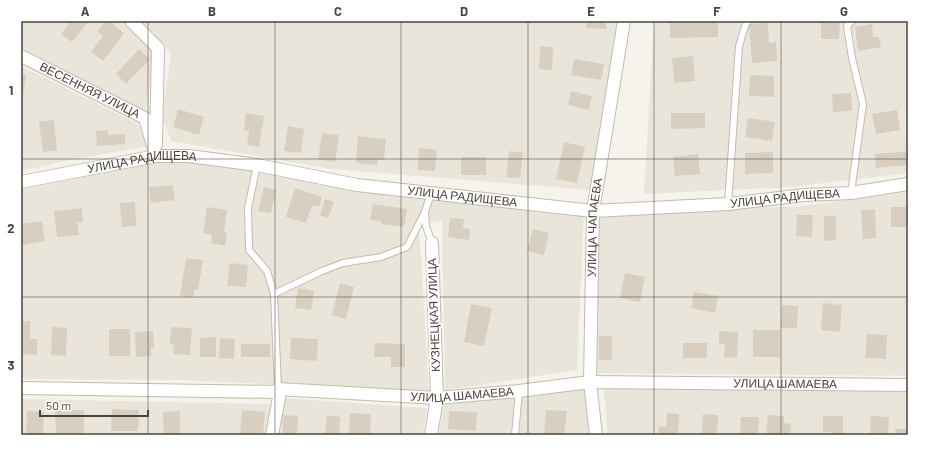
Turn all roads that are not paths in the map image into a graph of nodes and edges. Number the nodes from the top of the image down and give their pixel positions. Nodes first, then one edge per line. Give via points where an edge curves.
1 (131, 21) edge
2 (624, 21) edge
3 (749, 21) edge
4 (852, 21) edge
5 (21, 56) edge
6 (156, 156) junction
7 (257, 165) junction
8 (21, 182) edge
9 (908, 184) edge
10 (851, 193) junction
11 (431, 194) junction
12 (728, 204) junction
13 (593, 211) junction
14 (425, 212) junction
15 (432, 243) joint
16 (274, 294) junction
17 (590, 382) junction
18 (908, 385) edge
19 (21, 388) edge
20 (279, 390) junction
21 (519, 392) junction
22 (437, 398) junction
23 (272, 435) edge
24 (431, 435) edge
25 (515, 435) edge
26 (596, 435) edge

1 - 6 street via 158,48
2 - 13 street, УЛИЦА ЧАПАЕВА
3 - 12 lane via 746,22 739,46
4 - 10 lane via 847,26 863,104
5 - 6 street, ВЕСЕННЯЯ УЛИЦА via 145,118
6 - 7 street, УЛИЦА РАДИЩЕВА via 189,156
6 - 8 street, УЛИЦА РАДИЩЕВА
7 - 11 street, УЛИЦА РАДИЩЕВА via 356,185
7 - 16 lane via 248,208 249,250 267,271
9 - 10 street, УЛИЦА РАДИЩЕВА
10 - 12 street, УЛИЦА РАДИЩЕВА via 804,195
11 - 13 street, УЛИЦА РАДИЩЕВА
11 - 14 lane
12 - 13 street, УЛИЦА РАДИЩЕВА
13 - 17 street, УЛИЦА ЧАПАЕВА
14 - 15 lane via 426,226
14 - 16 lane via 407,247 381,257 343,263
15 - 22 street, КУЗНЕЦКАЯ УЛИЦА
16 - 20 lane
17 - 18 street, УЛИЦА ШАМАЕВА
17 - 21 street, УЛИЦА ШАМАЕВА
17 - 26 street, УЛИЦА ЧАПАЕВА
19 - 20 street, УЛИЦА ШАМАЕВА
20 - 22 street, УЛИЦА ШАМАЕВА
20 - 23 street
21 - 22 street, УЛИЦА ШАМАЕВА
21 - 25 lane
22 - 24 street, КУЗНЕЦКАЯ УЛИЦА

